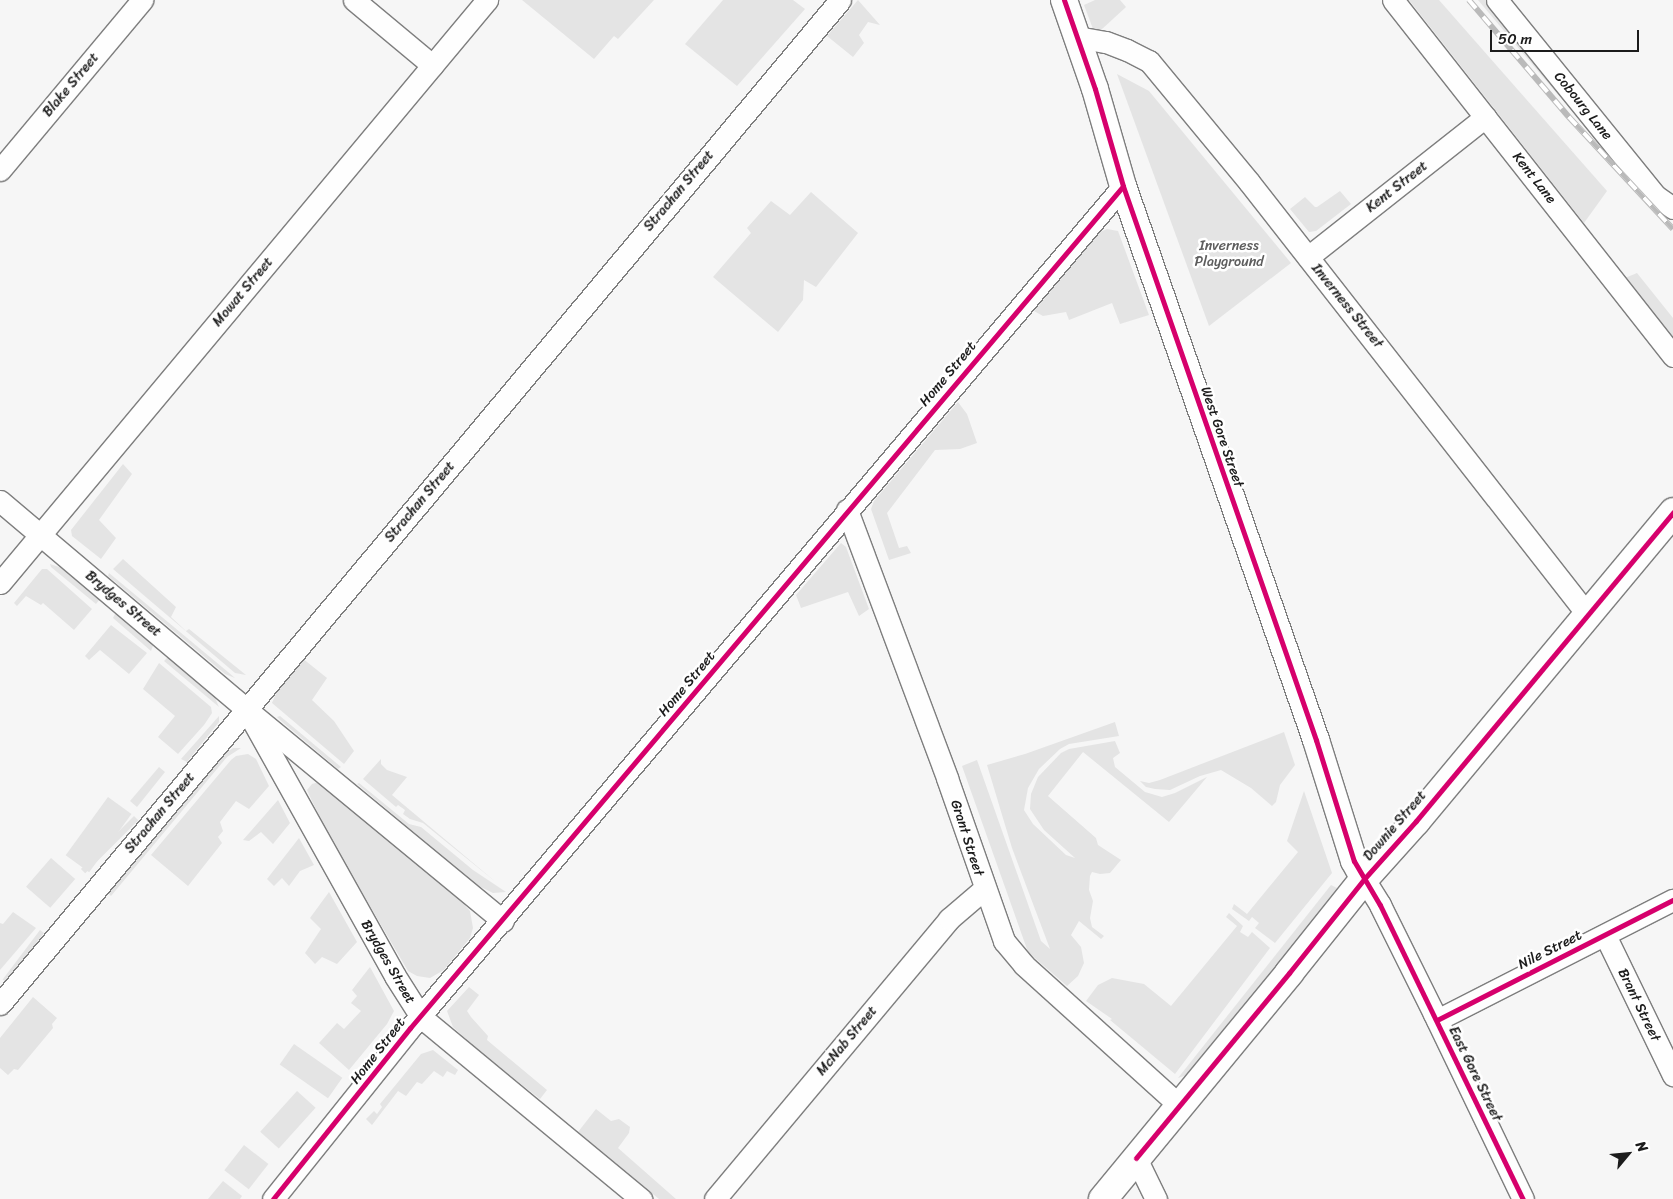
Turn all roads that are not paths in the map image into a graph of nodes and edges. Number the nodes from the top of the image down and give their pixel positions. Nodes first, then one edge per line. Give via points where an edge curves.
1 (142, 0) edge
2 (354, 0) edge
3 (487, 0) edge
4 (840, 0) edge
5 (1064, 0) edge
6 (1393, 0) edge
7 (1496, 0) edge
8 (1077, 37) junction
9 (432, 65) junction
10 (1485, 117) junction
11 (0, 170) edge
12 (1123, 186) junction
13 (1673, 208) edge
14 (1308, 257) junction
15 (1673, 356) edge
16 (0, 500) edge
17 (847, 510) junction
18 (1673, 512) edge
19 (41, 534) junction
20 (0, 583) edge
21 (1587, 614) junction
22 (246, 709) junction
23 (1364, 879) junction
24 (984, 888) junction
25 (1673, 900) edge
26 (503, 921) junction
27 (1605, 935) junction
28 (0, 1004) edge
29 (421, 1017) junction
30 (1436, 1020) junction
31 (1673, 1076) edge
32 (1179, 1105) junction
33 (1136, 1158) junction
34 (273, 1199) edge
35 (641, 1199) edge
36 (715, 1199) edge
37 (1102, 1199) edge
38 (1156, 1199) edge
39 (1523, 1199) edge

1 - 11 street, Blake Street
2 - 9 street
3 - 9 street, Mowat Street
4 - 22 street, Strachan Street
5 - 8 street, West Gore Street
6 - 10 street, Kent Lane
7 - 13 street, Cobourg Lane via 1656,196
8 - 12 street, West Gore Street
8 - 14 street, Inverness Street via 1106,42 1149,61
9 - 19 street, Mowat Street
10 - 14 street, Kent Street
10 - 15 street, Kent Lane
12 - 17 street, Home Street
12 - 23 street, West Gore Street via 1316,740 1354,861
14 - 21 street, Inverness Street
16 - 19 street, Brydges Street
17 - 24 street, Grant Street via 948,778
17 - 26 street, Home Street
18 - 21 main road, Downie Street
19 - 20 street, Mowat Street
19 - 22 street, Brydges Street
21 - 23 main road, Downie Street
22 - 26 street, Brydges Street
22 - 28 street, Strachan Street
22 - 29 street, Brydges Street via 390,968
23 - 30 street, East Gore Street
23 - 32 main road, Downie Street
24 - 32 street, Grant Street via 1004,941 1017,959
24 - 36 street, McNab Street via 949,919
25 - 27 street, Nile Street
26 - 29 street, Home Street
27 - 30 street, Nile Street
27 - 31 street, Brant Street
29 - 34 street, Home Street
29 - 35 street, Brydges Street
30 - 39 street, East Gore Street
32 - 33 main road, Downie Street
33 - 37 main road, Downie Street
33 - 38 street

